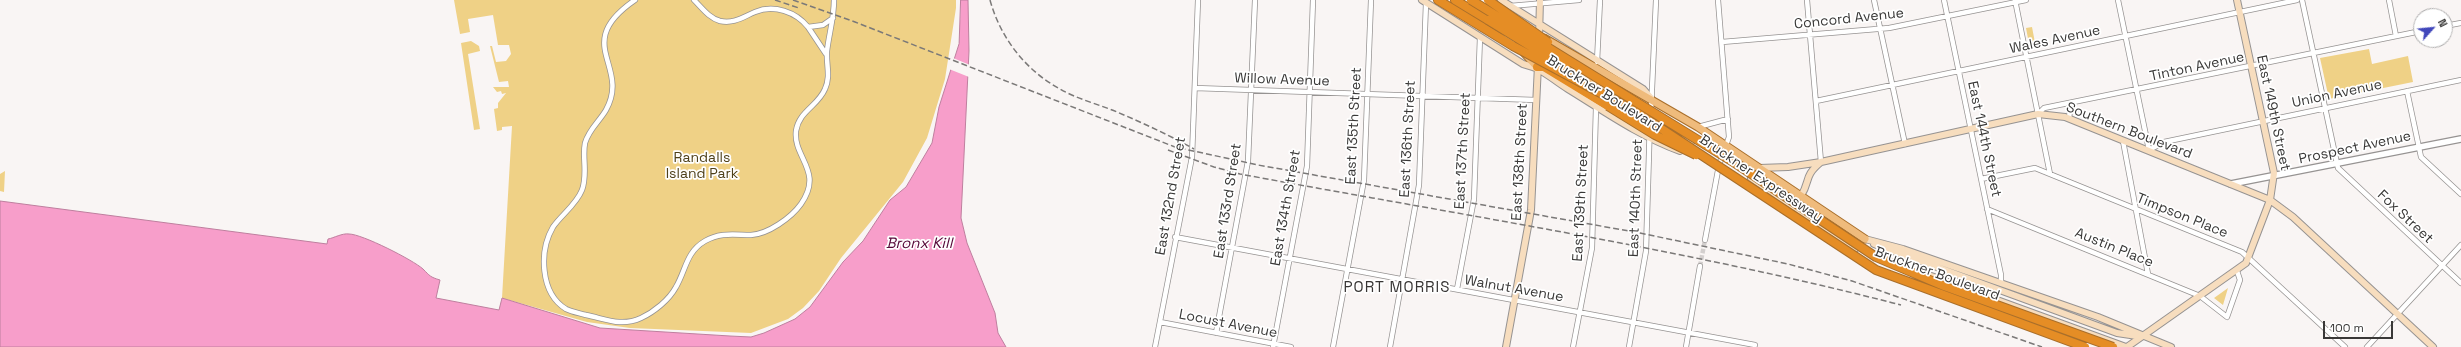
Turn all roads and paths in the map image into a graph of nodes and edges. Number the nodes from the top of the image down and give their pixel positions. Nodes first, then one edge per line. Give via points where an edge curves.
1 (635, 0) edge
2 (694, 0) edge
3 (834, 0) edge
4 (1198, 0) edge
5 (1255, 0) edge
6 (1313, 0) edge
7 (1371, 0) edge
8 (1438, 0) edge
9 (1455, 0) edge
10 (1460, 0) edge
11 (1471, 0) edge
12 (1488, 0) edge
13 (1501, 0) edge
14 (1579, 0) edge
15 (1600, 0) edge
16 (1656, 0) edge
17 (1718, 0) edge
18 (1807, 0) edge
19 (1874, 0) edge
20 (1944, 0) edge
21 (2026, 0) edge
22 (2118, 0) edge
23 (2237, 0) edge
24 (2297, 0) edge
25 (2302, 0) edge
26 (2389, 0) edge
27 (1424, 1) edge
28 (2016, 1) edge
29 (1540, 2) edge
30 (1510, 6) junction
31 (2240, 12) junction
32 (1947, 16) junction
33 (833, 18) junction
34 (1493, 21) junction
35 (1540, 25) junction
36 (808, 27) junction
37 (1880, 29) junction
38 (2413, 33) edge
39 (1810, 35) junction
40 (1540, 36) junction
41 (2125, 36) junction
42 (2396, 36) junction
43 (1480, 37) junction
44 (1722, 42) junction
45 (1539, 47) junction
46 (2314, 54) junction
47 (827, 55) junction
48 (2027, 57) junction
49 (2251, 66) junction
50 (1537, 67) junction
51 (1595, 67) junction
52 (1959, 71) junction
53 (2461, 80) edge
54 (1892, 84) junction
55 (1195, 88) junction
56 (1252, 90) junction
57 (2137, 90) junction
58 (2407, 91) junction
59 (1310, 92) junction
60 (1367, 94) junction
61 (1422, 96) junction
62 (1477, 98) junction
63 (1651, 98) junction
64 (1536, 100) junction
65 (1816, 101) junction
66 (2071, 103) junction
67 (1596, 107) junction
68 (2325, 108) junction
69 (1636, 112) junction
70 (2038, 114) junction
71 (1651, 116) junction
72 (2069, 118) junction
73 (1728, 119) junction
74 (2263, 121) junction
75 (1698, 127) junction
76 (1971, 130) junction
77 (1650, 139) junction
78 (2461, 139) edge
79 (2123, 141) junction
80 (1905, 144) junction
81 (1727, 146) junction
82 (2419, 147) junction
83 (2149, 150) junction
84 (1722, 159) junction
85 (1821, 162) junction
86 (1715, 163) junction
87 (2337, 164) junction
88 (1759, 168) junction
89 (2050, 174) junction
90 (2274, 176) junction
91 (1981, 179) junction
92 (2231, 184) junction
93 (2461, 194) edge
94 (1801, 196) junction
95 (1781, 199) junction
96 (2270, 200) junction
97 (2135, 208) junction
98 (1987, 209) junction
99 (1175, 238) junction
100 (1865, 239) junction
101 (1705, 240) tunnel mouth
102 (1836, 242) junction
103 (2461, 245) edge
104 (1232, 248) junction
105 (1863, 250) junction
106 (1289, 258) junction
107 (2249, 258) junction
108 (1700, 266) tunnel mouth
109 (2442, 266) junction
110 (1347, 269) junction
111 (2237, 271) junction
112 (2148, 274) junction
113 (1402, 279) junction
114 (1945, 281) junction
115 (2001, 283) junction
116 (2461, 283) edge
117 (1457, 289) junction
118 (2200, 296) junction
119 (1515, 300) junction
120 (1974, 302) junction
121 (1580, 312) junction
122 (2398, 314) junction
123 (1160, 322) junction
124 (1634, 322) junction
125 (1688, 332) junction
126 (1216, 333) junction
127 (2142, 337) junction
128 (1755, 344) dead end
129 (1273, 345) edge
130 (1155, 347) edge
131 (1291, 347) edge
132 (1333, 347) edge
133 (1390, 347) edge
134 (1506, 347) edge
135 (1573, 347) edge
136 (1629, 347) edge
137 (1686, 347) edge
138 (2085, 347) edge
139 (2104, 347) edge
140 (2113, 347) edge
141 (2127, 347) edge
142 (2171, 347) edge
143 (2345, 347) edge
144 (2367, 347) edge
145 (2433, 347) edge

1 - 47 street via 616,14 606,32 604,49 612,77 612,94 606,109 587,138 583,188 553,228 544,253 545,273 551,293 561,305 572,312 615,322 627,322 643,317 670,297 687,260 700,244 723,234 766,231 795,211 804,199 809,178 807,163 797,143 796,130 802,116 825,90 829,75
2 - 36 street via 708,14 720,21 734,22 759,11 771,9 793,14
3 - 33 street
4 - 55 street, East 132nd Street
5 - 56 street, East 133rd Street
6 - 59 street, East 134th Street
7 - 60 street, East 135th Street
8 - 69 highway, Bruckner Expressway, bridge via 1505,42
9 - 69 highway, bridge
10 - 34 main road, Bruckner Boulevard
11 - 40 main road, Bruckner Boulevard
11 - 51 highway, Bruckner Expressway, bridge
12 - 51 highway, bridge
13 - 30 main road, Bruckner Boulevard
14 - 29 street
15 - 51 street
16 - 63 street, East 140th Street
17 - 44 street
18 - 39 street
19 - 37 street
20 - 32 street, East 144th Street
21 - 28 street, Concord Avenue
22 - 41 street
23 - 31 main road, East 149th Street
24 - 31 street, Wales Avenue
25 - 46 street
26 - 42 street
27 - 43 main road, Bruckner Boulevard
27 - 61 street, East 136th Street
28 - 32 street, Concord Avenue
28 - 48 street
29 - 30 street
29 - 35 main road, East 138th Street
30 - 35 main road, Bruckner Boulevard
31 - 41 street, Wales Avenue
31 - 49 main road, East 149th Street
32 - 37 street, Concord Avenue
32 - 52 street, East 144th Street
33 - 36 street via 823,25
33 - 47 street
34 - 45 main road, Bruckner Boulevard
34 - 50 main road
35 - 40 main road, East 138th Street
35 - 51 main road, Bruckner Boulevard
36 - 47 street
37 - 39 street, Concord Avenue
37 - 54 street
38 - 42 street, Tinton Avenue
39 - 44 street, Concord Avenue
39 - 65 street
40 - 45 main road, East 138th Street
40 - 51 main road, Bruckner Boulevard
41 - 48 street, Wales Avenue
41 - 57 street
42 - 46 street, Tinton Avenue
43 - 50 main road, Bruckner Boulevard via 1523,64
43 - 62 street, East 137th Street
44 - 73 street
45 - 50 main road, East 138th Street
45 - 71 main road, Bruckner Boulevard
46 - 49 street, Tinton Avenue
46 - 68 street
48 - 52 street, Wales Avenue
48 - 70 street
49 - 57 street, Tinton Avenue
49 - 74 main road, East 149th Street
50 - 64 main road, East 138th Street
50 - 67 main road, Bruckner Boulevard via 1554,81
50 - 86 highway, bridge via 1544,67 1661,138
51 - 63 main road, Bruckner Boulevard via 1641,96
51 - 140 highway, Bruckner Expressway, bridge via 1876,257 1944,286
52 - 54 street, Wales Avenue
52 - 76 street, East 144th Street
53 - 58 street, Union Avenue
54 - 65 street, Wales Avenue
54 - 80 street
55 - 56 street, Willow Avenue
55 - 99 street, East 132nd Street via 1192,157
56 - 59 street, Willow Avenue
56 - 104 street, East 133rd Street via 1249,157
57 - 66 street, Tinton Avenue
57 - 83 street
58 - 68 street, Union Avenue
58 - 82 street
59 - 60 street, Willow Avenue
59 - 106 street, East 134th Street via 1306,174
60 - 61 street, Willow Avenue
60 - 110 street, East 135th Street via 1364,180
61 - 62 street, Willow Avenue
61 - 113 street, East 136th Street via 1419,185
62 - 64 street, Willow Avenue
62 - 117 street, East 137th Street via 1474,199
63 - 71 street, East 140th Street
63 - 75 main road, Bruckner Boulevard
64 - 119 main road, East 138th Street via 1531,210
65 - 85 street
66 - 70 street, Tinton Avenue via 2044,108
66 - 72 street
67 - 77 main road, Bruckner Boulevard
67 - 121 street, East 139th Street via 1592,248
68 - 74 street, Union Avenue
68 - 87 street
69 - 86 highway, Bruckner Expressway, bridge
70 - 72 main road, Southern Boulevard
70 - 76 main road, Southern Boulevard
70 - 89 street
71 - 77 street, East 140th Street
71 - 84 main road, Bruckner Boulevard
72 - 79 main road, Southern Boulevard
73 - 75 street
73 - 81 street via 1730,137
74 - 83 street, Union Avenue via 2164,142
74 - 90 main road, East 149th Street
75 - 81 main road, Bruckner Boulevard
76 - 80 main road, Southern Boulevard
76 - 91 street, East 144th Street
77 - 86 main road, Bruckner Boulevard
77 - 124 street, East 140th Street via 1646,251
78 - 82 street, Prospect Avenue
79 - 83 main road, Southern Boulevard
79 - 97 street
80 - 85 main road, Southern Boulevard
81 - 84 street
81 - 88 main road, Bruckner Boulevard
82 - 87 street, Prospect Avenue
82 - 93 street via 2421,157
83 - 92 main road, Southern Boulevard
84 - 86 street
84 - 95 main road, Bruckner Boulevard
85 - 88 main road, Southern Boulevard
85 - 94 main road via 1809,173
86 - 101 street
86 - 102 main road, Bruckner Boulevard via 1734,173
86 - 138 highway, Bruckner Expressway, bridge via 1876,270
87 - 90 street, Prospect Avenue
87 - 109 street, Fox Street via 2341,172
88 - 94 main road, Bruckner Boulevard
89 - 91 street, Timpson Place via 2035,168
89 - 97 street, Timpson Place
90 - 92 street, Prospect Avenue
90 - 96 main road, East 149th Street
91 - 98 street, East 144th Street
92 - 96 main road, Southern Boulevard
94 - 95 main road
94 - 100 main road, Bruckner Boulevard
95 - 105 main road, Bruckner Boulevard via 1845,242
96 - 107 main road, East 149th Street
96 - 122 main road, Southern Boulevard via 2293,217
97 - 107 street, Timpson Place via 2242,252
97 - 112 street
98 - 112 street, Austin Place
98 - 115 street, East 144th Street
99 - 104 street, Walnut Avenue
99 - 123 street, East 132nd Street
100 - 115 main road, Bruckner Boulevard via 1903,248
100 - 127 main road, Bruckner Boulevard via 1907,258 2117,333
102 - 105 main road via 1852,250
102 - 120 main road, Bruckner Boulevard via 1878,267
103 - 109 street
104 - 106 street, Walnut Avenue
104 - 126 street, East 133rd Street
105 - 114 main road, Bruckner Boulevard
106 - 110 street, Walnut Avenue
106 - 129 street, East 134th Street
107 - 111 main road, East 149th Street
107 - 143 street, Timpson Place
108 - 125 street
109 - 116 street, Fox Street
109 - 122 street
110 - 113 street, Walnut Avenue
110 - 132 street, East 135th Street
111 - 118 main road, East 149th Street
111 - 118 street, Austin Place via 2240,280 2227,317
112 - 118 street, Austin Place
113 - 117 street, Walnut Avenue
113 - 133 street, East 136th Street
114 - 120 main road
114 - 141 main road, Bruckner Boulevard
115 - 127 main road, Bruckner Boulevard via 2098,317
117 - 119 street, Walnut Avenue
118 - 127 main road, East 149th Street
119 - 121 street, Walnut Avenue
119 - 134 main road, East 138th Street
120 - 139 main road, Bruckner Boulevard
121 - 124 street, Walnut Avenue
121 - 135 street, East 139th Street
122 - 144 street
122 - 145 main road, Southern Boulevard
123 - 126 street, Locust Avenue
123 - 130 street, East 132nd Street
124 - 125 street, Walnut Avenue
124 - 136 street, East 140th Street
125 - 128 street, Walnut Avenue
125 - 137 street
126 - 129 street, Locust Avenue
127 - 141 main road, East 149th Street
127 - 142 main road, Bruckner Boulevard
129 - 131 street, Locust Avenue

